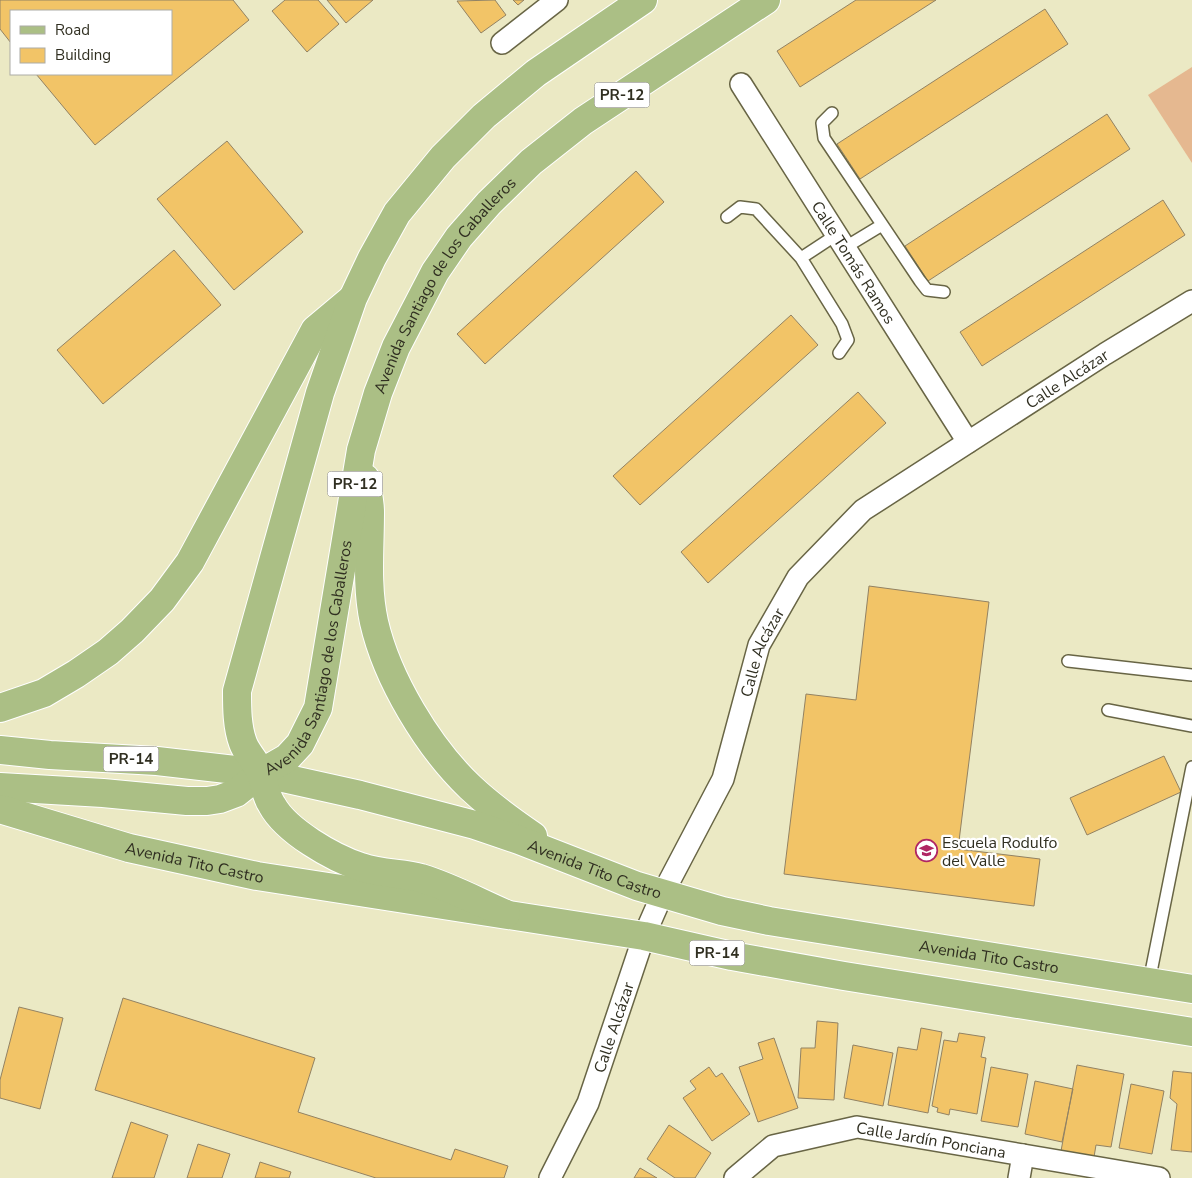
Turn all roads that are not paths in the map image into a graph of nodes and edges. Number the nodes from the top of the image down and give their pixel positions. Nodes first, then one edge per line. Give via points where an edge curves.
1 (557, 0) edge
2 (643, 0) edge
3 (766, 0) edge
4 (502, 44) dead end
5 (741, 84) dead end
6 (832, 113) dead end
7 (727, 217) dead end
8 (882, 225) junction
9 (840, 242) junction
10 (801, 258) junction
11 (944, 292) dead end
12 (353, 298) junction
13 (1192, 301) edge
14 (839, 353) dead end
15 (968, 442) junction
16 (361, 450) junction
17 (1068, 661) dead end
18 (1192, 675) edge
19 (0, 708) edge
20 (1108, 710) dead end
21 (1192, 726) edge
22 (0, 750) edge
23 (1192, 767) edge
24 (261, 773) junction
25 (0, 787) edge
26 (0, 809) edge
27 (562, 857) junction
28 (662, 894) junction
29 (506, 914) junction
30 (644, 936) junction
31 (1149, 982) junction
32 (1192, 989) edge
33 (1192, 1032) edge
34 (1022, 1155) junction
35 (550, 1178) edge
36 (735, 1178) edge
37 (1019, 1178) edge
38 (1159, 1178) edge

1 - 4 street
2 - 12 main road, Avenida Santiago de los Caballeros via 536,73 484,116 444,156 397,213
3 - 16 main road, Avenida Santiago de los Caballeros / PR-12 via 584,121 532,162 489,203 459,238 416,305 378,393
5 - 9 street, Calle Tomás Ramos
6 - 8 lane via 822,124 824,138
7 - 10 lane via 740,207 756,210
8 - 9 lane
8 - 11 lane via 927,290
9 - 10 lane
9 - 15 street, Calle Tomás Ramos
10 - 14 lane via 842,324 848,340
12 - 19 main road via 315,330 190,562 162,600 108,652 76,674 44,693
12 - 24 main road, Avenida Santiago de los Caballeros via 320,393 237,691 239,726 244,745
13 - 15 street, Calle Alcázar
15 - 28 street, Calle Alcázar via 863,510 798,577 759,644 722,779
16 - 24 main road, Avenida Santiago de los Caballeros / PR-12 via 318,708 305,734 287,758
16 - 27 main road via 370,510 368,573 374,622 403,697 446,761 469,786 503,816
17 - 18 lane
20 - 21 lane
22 - 24 main road, Avenida Tito Castro / PR-14 via 157,761
23 - 31 lane
24 - 25 main road via 236,793 207,802
24 - 27 main road, Avenida Tito Castro / PR-14 via 474,825
24 - 29 main road via 265,793 283,821 320,847 361,867 421,878
26 - 29 main road, Avenida Tito Castro / PR-14 via 129,848 204,866
27 - 28 main road, Avenida Tito Castro / PR-14
28 - 30 street, Calle Alcázar
28 - 31 main road, Avenida Tito Castro / PR-14 via 769,921
29 - 30 main road, Avenida Tito Castro / PR-14
30 - 33 main road, Avenida Tito Castro / PR-14 via 835,975
30 - 35 street, Calle Alcázar via 588,1103
31 - 32 main road, Avenida Tito Castro / PR-14
34 - 36 street, Calle Jardín Ponciana via 857,1127 773,1146
34 - 37 street, Calle Jardín Ponciana
34 - 38 street, Calle Jardín Ponciana

